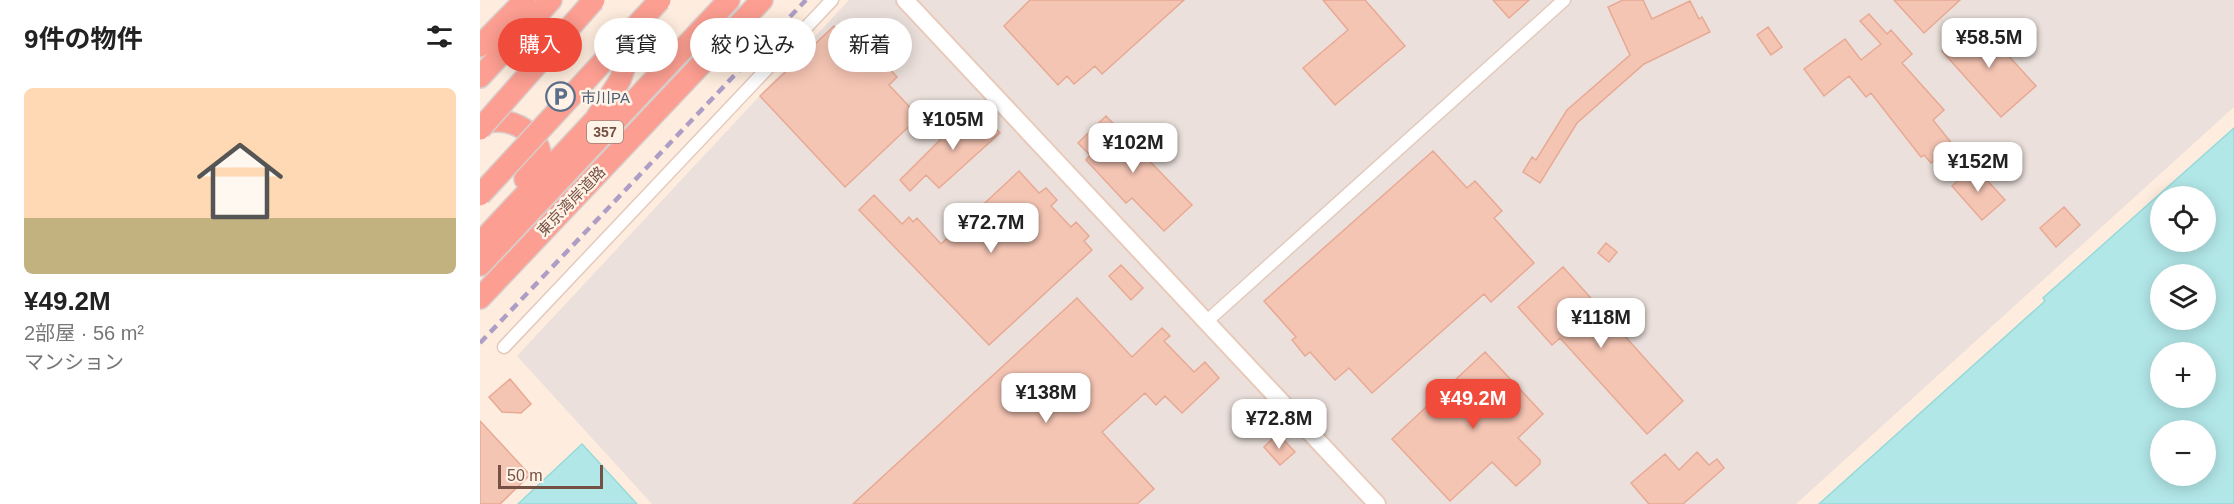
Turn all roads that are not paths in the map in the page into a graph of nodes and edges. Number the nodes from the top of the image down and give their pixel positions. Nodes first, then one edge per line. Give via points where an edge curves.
1 (525, 0) edge
2 (551, 0) edge
3 (594, 0) edge
4 (660, 0) edge
5 (729, 0) edge
6 (762, 0) edge
7 (832, 0) edge
8 (905, 0) edge
9 (1564, 0) edge
10 (644, 18) edge
11 (480, 46) edge
12 (594, 72) edge
13 (623, 72) edge
14 (480, 76) edge
15 (480, 124) edge
16 (480, 129) edge
17 (480, 195) edge
18 (480, 227) edge
19 (480, 243) edge
20 (480, 265) edge
21 (480, 298) edge
22 (1206, 322) junction
23 (504, 347) dead end
24 (1377, 504) edge

1 - 11 highway
2 - 14 highway
3 - 16 highway, bridge
4 - 10 highway, bridge
5 - 20 highway, 東京湾岸道路 / 357
6 - 21 highway, 東京湾岸道路 / 357
7 - 23 street
8 - 22 street
9 - 22 street
12 - 17 highway, bridge
13 - 19 highway via 595,120
15 - 18 highway via 494,120 521,126 539,147 541,158
22 - 24 street

